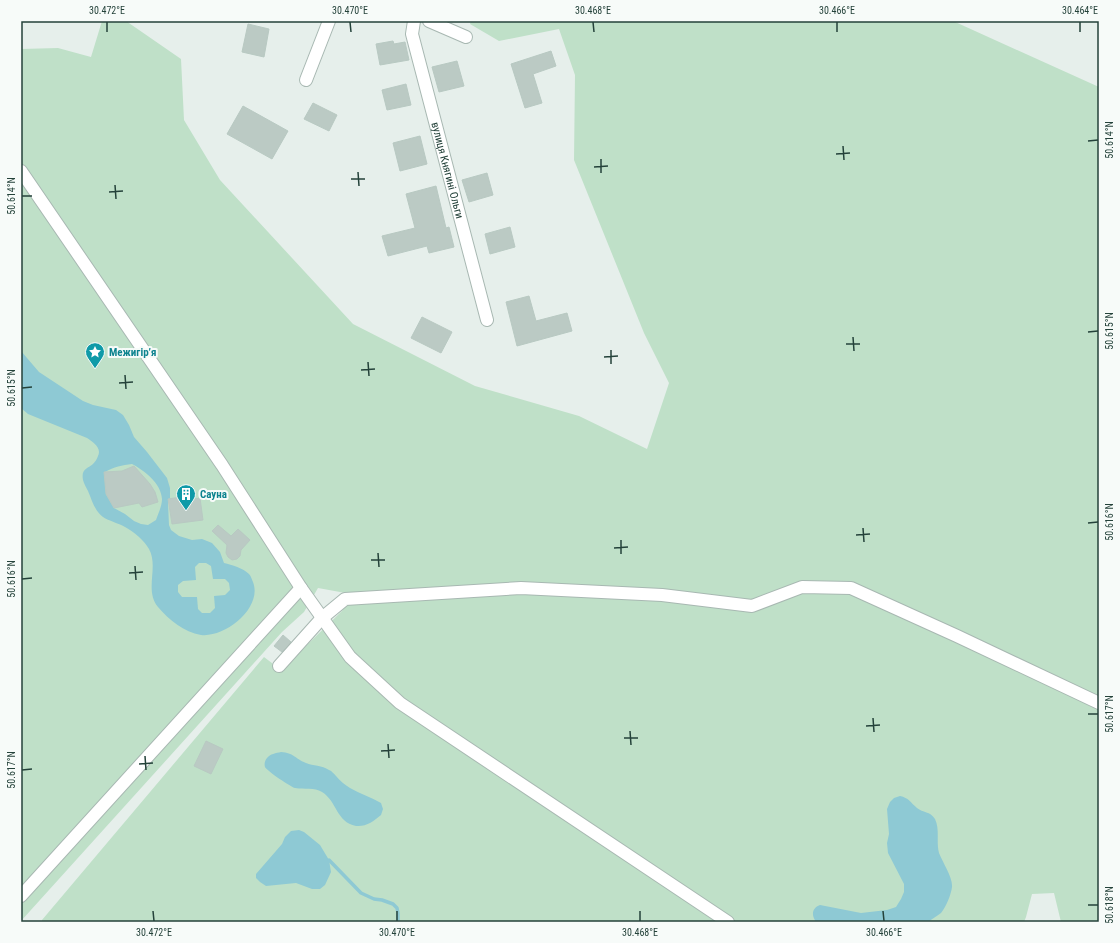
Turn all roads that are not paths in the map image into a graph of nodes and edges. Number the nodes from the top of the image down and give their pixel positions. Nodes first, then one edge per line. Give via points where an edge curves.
1 (329, 21) edge
2 (414, 21) edge
3 (429, 21) edge
4 (466, 37) dead end
5 (306, 80) dead end
6 (21, 171) edge
7 (487, 320) dead end
8 (302, 588) junction
9 (322, 618) junction
10 (279, 666) dead end
11 (1099, 703) edge
12 (21, 896) edge
13 (728, 922) edge

1 - 5 street
2 - 7 street, вулиця Княгині Ольги via 412,34
3 - 4 street
6 - 8 street via 222,465
8 - 9 street
8 - 12 street
9 - 10 street
9 - 11 street via 345,599 521,588 662,594 752,606 802,587 851,588
9 - 13 street via 350,657 400,703

